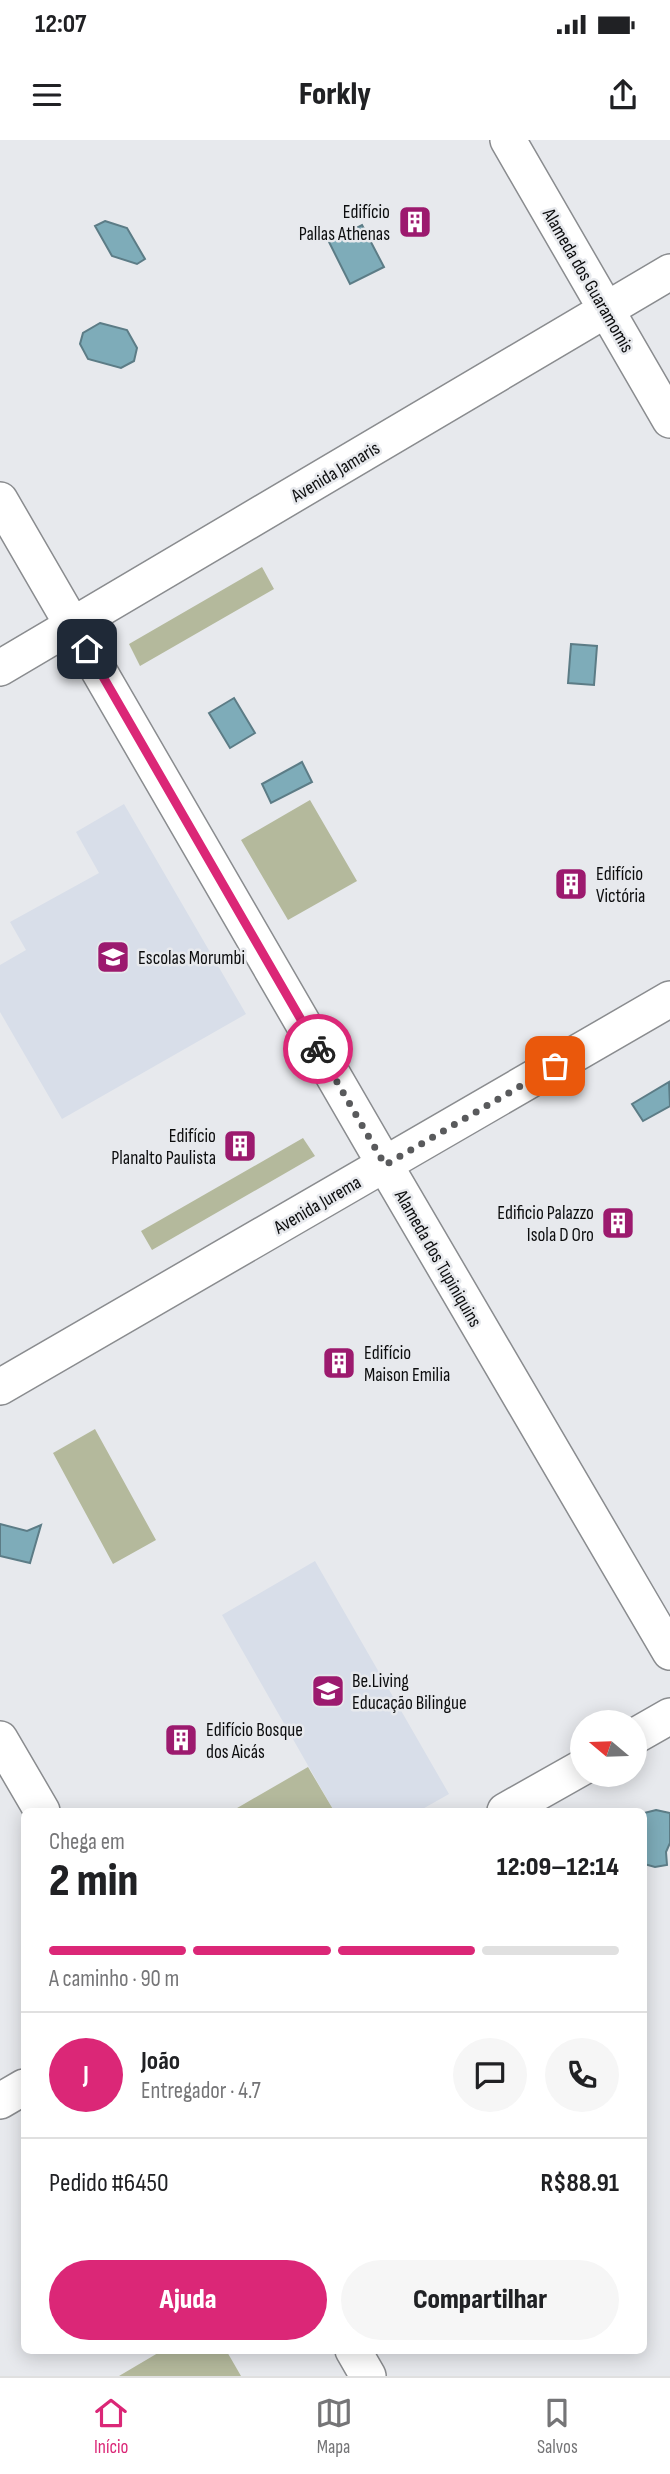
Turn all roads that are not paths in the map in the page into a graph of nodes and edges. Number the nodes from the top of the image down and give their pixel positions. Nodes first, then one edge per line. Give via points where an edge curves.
1 (508, 140) edge
2 (670, 272) edge
3 (607, 309) junction
4 (670, 421) edge
5 (0, 500) edge
6 (74, 626) junction
7 (0, 668) edge
8 (670, 999) edge
9 (385, 1165) junction
10 (0, 1387) edge
11 (670, 1652) edge
12 (670, 1716) edge
13 (648, 1729) edge
14 (0, 1739) edge
15 (570, 1774) edge
16 (40, 1808) edge
17 (510, 1808) edge
18 (21, 2089) edge
19 (0, 2101) edge
20 (355, 2354) edge
21 (368, 2376) edge

1 - 3 street, Alameda dos Guaramomis
2 - 3 street, Avenida Jamaris
3 - 4 street, Alameda dos Guaramomis
3 - 6 street, Avenida Jamaris
5 - 6 street, Alameda dos Tupiniquins
6 - 7 street, Avenida Jamaris
6 - 9 street, Alameda dos Tupiniquins
8 - 9 street, Avenida Jurema
9 - 10 street, Avenida Jurema
9 - 11 street, Alameda dos Tupiniquins
12 - 13 street
14 - 16 street
15 - 17 street
18 - 19 street
20 - 21 street

